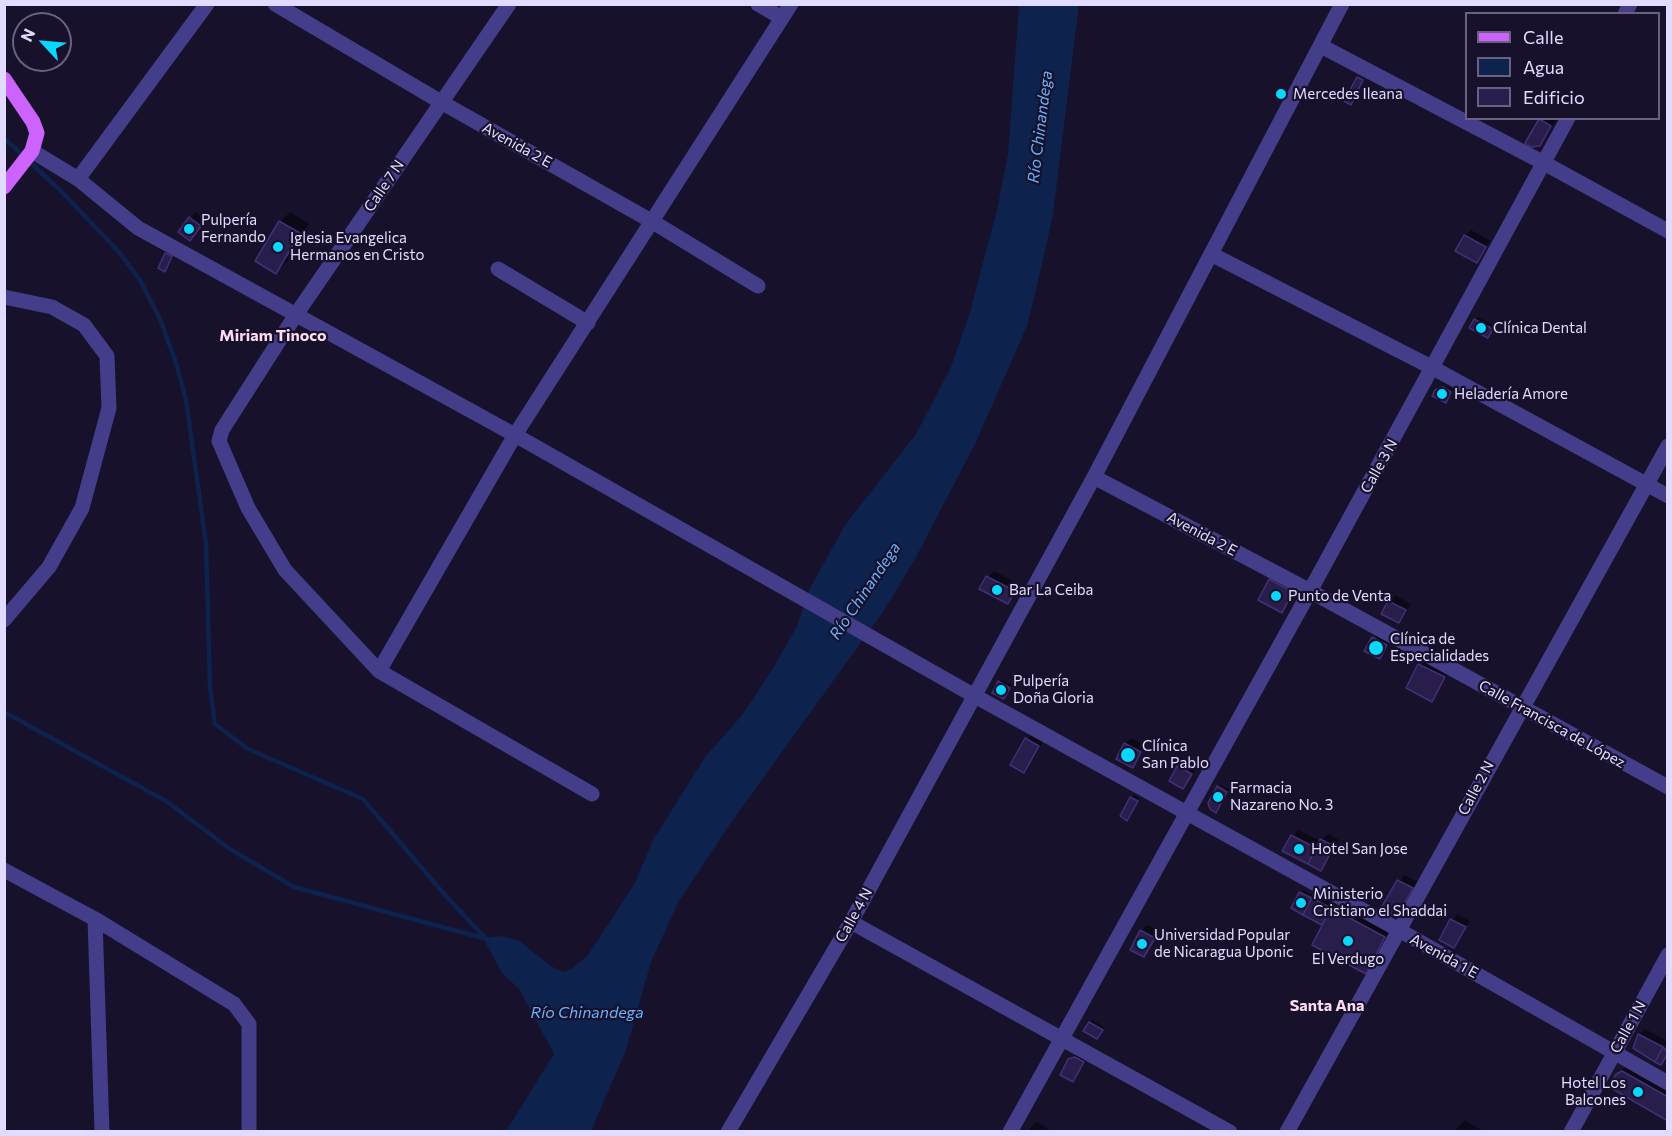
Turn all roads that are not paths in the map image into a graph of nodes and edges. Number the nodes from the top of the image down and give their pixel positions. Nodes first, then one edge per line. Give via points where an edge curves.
1 (207, 4) edge
2 (275, 4) edge
3 (509, 4) edge
4 (758, 4) edge
5 (791, 4) edge
6 (1342, 4) edge
7 (782, 18) junction
8 (1321, 46) junction
9 (4, 79) edge
10 (441, 102) junction
11 (1567, 120) edge
12 (33, 151) junction
13 (1544, 163) junction
14 (78, 179) junction
15 (9, 182) edge
16 (653, 222) junction
17 (1668, 231) edge
18 (1211, 255) junction
19 (498, 269) dead end
20 (758, 286) dead end
21 (4, 297) edge
22 (296, 316) junction
23 (588, 322) junction
24 (1433, 368) junction
25 (515, 435) junction
26 (1668, 446) edge
27 (1094, 477) junction
28 (1646, 484) junction
29 (1668, 496) edge
30 (1310, 591) junction
31 (4, 620) edge
32 (379, 671) junction
33 (973, 695) junction
34 (1520, 708) junction
35 (1668, 787) edge
36 (592, 794) dead end
37 (1187, 813) junction
38 (4, 870) edge
39 (95, 919) junction
40 (851, 922) junction
41 (1399, 930) junction
42 (1668, 955) edge
43 (1061, 1039) junction
44 (1614, 1052) junction
45 (1668, 1083) edge
46 (102, 1131) edge
47 (249, 1131) edge
48 (728, 1131) edge
49 (1010, 1131) edge
50 (1230, 1131) edge
51 (1287, 1131) edge
52 (1571, 1131) edge

1 - 14 street
2 - 10 street, Avenida 2 E
3 - 10 street, Calle 7 N
4 - 7 street
5 - 7 street
6 - 8 street, Calle 4 N
7 - 16 street
8 - 13 street
8 - 18 street, Calle 4 N
9 - 12 main road via 33,122 37,133
10 - 16 street, Avenida 2 E
10 - 22 street, Calle 7 N
11 - 13 street, Calle 3 N
12 - 14 street, Avenida 1 E
12 - 15 main road
13 - 17 street
13 - 24 street, Calle 3 N
14 - 22 street, Avenida 1 E via 138,228
16 - 20 street, Avenida 2 E
16 - 23 street
18 - 24 street
18 - 27 street, Calle 4 N
19 - 23 street
21 - 31 street via 52,307 84,325 107,356 110,408 82,508 49,567
22 - 25 street, Avenida 1 E
22 - 32 street, Calle 7 N via 222,430 219,441 248,508 285,570
23 - 25 street
24 - 28 street
24 - 30 street, Calle 3 N
25 - 32 street
25 - 33 street, Avenida 1 E
26 - 28 street, Calle 2 N
27 - 30 street, Avenida 2 E
27 - 33 street, Calle 4 N
28 - 29 street
28 - 34 street, Calle 2 N
30 - 34 street, Calle Francisca de López
30 - 37 street, Calle 3 N
32 - 36 street
33 - 37 street, Avenida 1 E
33 - 40 street, Calle 4 N
34 - 35 street, Calle Francisca de López
34 - 41 street, Calle 2 N
37 - 41 street, Avenida 1 E
37 - 43 street, Calle 3 N
38 - 39 street
39 - 46 street
39 - 47 street via 234,1004 249,1024
40 - 43 street
40 - 48 street, Calle 4 N
41 - 44 street, Avenida 1 E
41 - 51 street, Calle 2 N
42 - 44 street, Calle 1 N
43 - 49 street, Calle 3 N
43 - 50 street
44 - 45 street, Avenida 1 E
44 - 52 street, Calle 1 N

